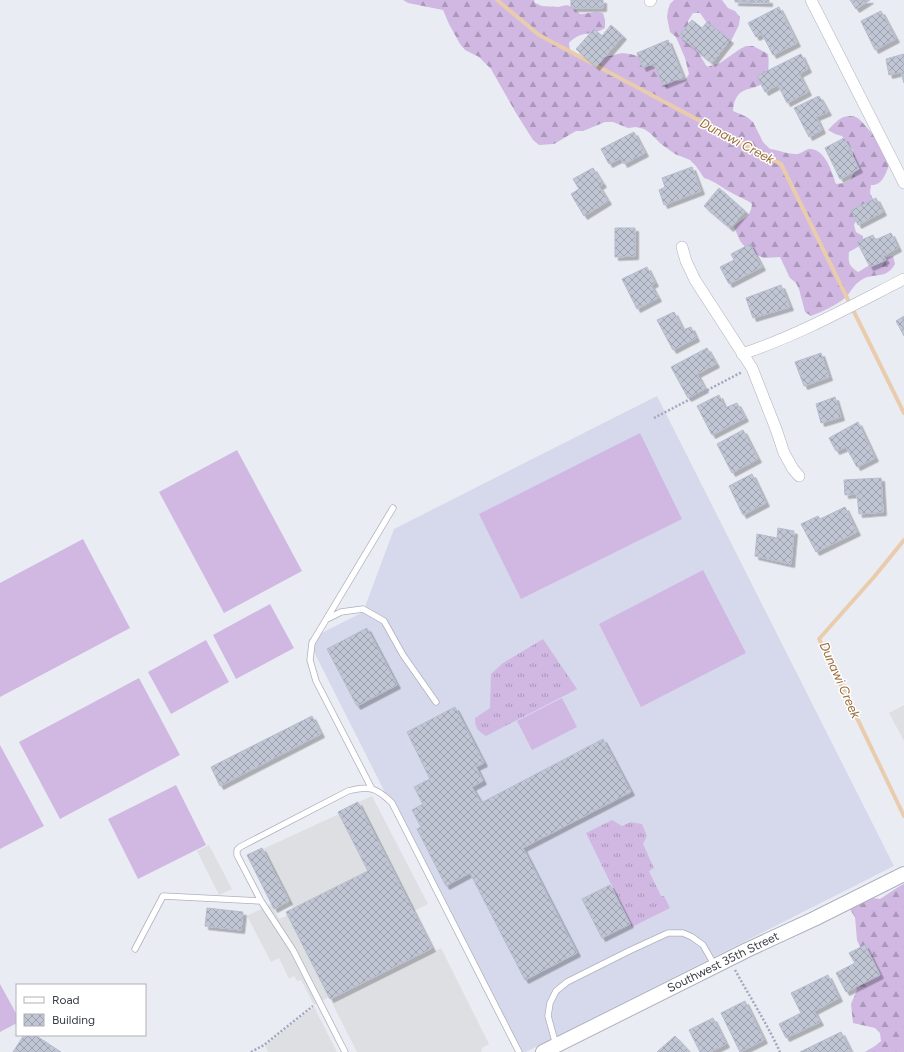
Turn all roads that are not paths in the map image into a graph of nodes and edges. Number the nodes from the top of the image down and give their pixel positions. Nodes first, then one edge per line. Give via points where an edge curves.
1 (811, 0) edge
2 (904, 183) edge
3 (682, 246) dead end
4 (904, 279) edge
5 (742, 354) junction
6 (799, 476) dead end
7 (393, 508) dead end
8 (327, 620) junction
9 (436, 702) dead end
10 (372, 789) junction
11 (904, 874) edge
12 (260, 901) junction
13 (135, 949) dead end
14 (715, 966) junction
15 (556, 1045) junction
16 (345, 1052) edge
17 (519, 1052) edge
18 (543, 1052) edge

1 - 2 street
3 - 5 street via 695,280
4 - 5 street via 808,328
5 - 6 street via 752,368 784,452
7 - 8 lane
8 - 9 lane via 341,612 363,610 384,621 403,655
8 - 10 lane via 312,643 310,660 316,681
10 - 12 lane via 360,787 348,791 240,847 237,855
10 - 17 lane via 383,794 392,803
11 - 14 street, Southwest 35th Street
12 - 13 lane via 163,896
12 - 16 lane via 293,950
14 - 15 street, Southwest 35th Street
14 - 15 lane via 703,945 684,932 668,933 625,953 567,982 556,991 550,1003 548,1016
15 - 18 street, Southwest 35th Street

